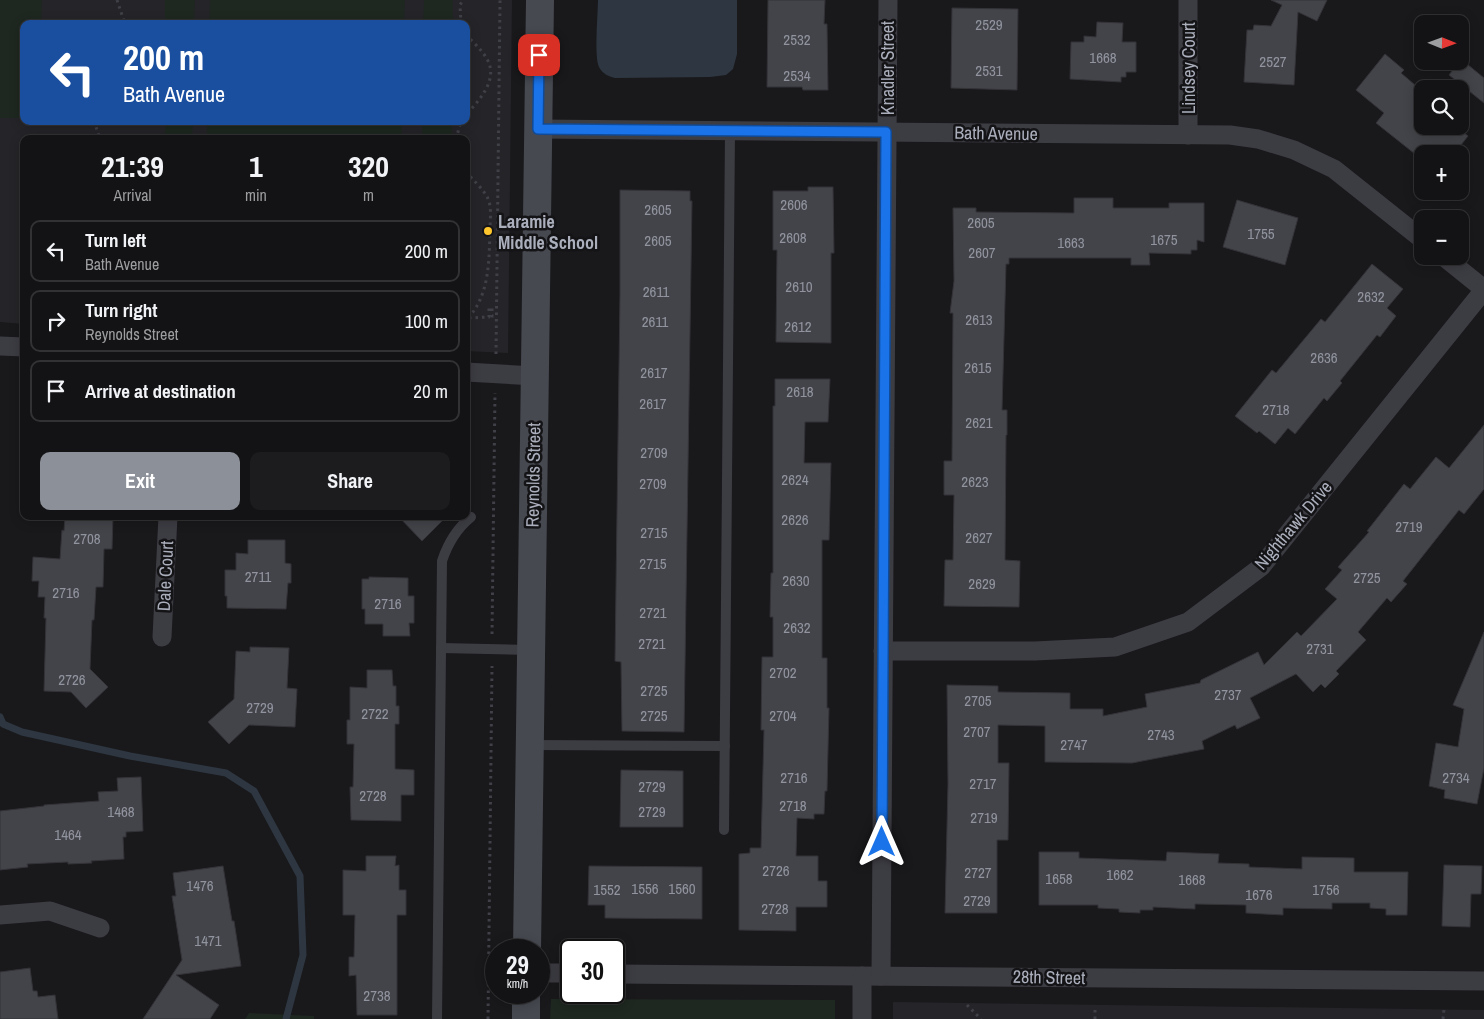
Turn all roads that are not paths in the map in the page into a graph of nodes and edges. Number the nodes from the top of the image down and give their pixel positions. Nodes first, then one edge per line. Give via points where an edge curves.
1 (540, 0) edge
2 (888, 0) edge
3 (1188, 0) edge
4 (538, 129) junction
5 (730, 131) junction
6 (886, 132) junction
7 (1188, 135) junction
8 (1414, 233) edge
9 (1455, 265) edge
10 (1484, 289) edge
11 (0, 346) edge
12 (20, 347) edge
13 (470, 372) edge
14 (535, 376) junction
15 (168, 520) edge
16 (468, 520) edge
17 (162, 637) dead end
18 (440, 648) junction
19 (531, 650) junction
20 (883, 651) junction
21 (530, 745) junction
22 (725, 746) junction
23 (724, 830) dead end
24 (0, 915) edge
25 (100, 928) dead end
26 (527, 939) edge
27 (625, 974) edge
28 (872, 976) junction
29 (1484, 981) edge
30 (526, 1004) edge
31 (437, 1019) edge
32 (526, 1019) edge
33 (862, 1019) edge

1 - 4 main road, Reynolds Street
2 - 6 street, Knadler Street
3 - 7 street, Lindsey Court
4 - 5 street, Bath Avenue
4 - 14 main road, Reynolds Street
5 - 6 street, Bath Avenue
5 - 22 lane
6 - 7 street, Bath Avenue
6 - 20 street, Knadler Street
7 - 8 street, Bath Avenue via 1230,135 1294,150 1334,169
9 - 10 street
10 - 20 street, Nighthawk Drive via 1261,566 1188,622 1115,647 1035,651
11 - 12 street
13 - 14 street
14 - 19 main road, Reynolds Street
15 - 17 street, Dale Court
16 - 18 lane via 448,543 442,560
18 - 19 lane
18 - 31 lane
19 - 21 main road, Reynolds Street
20 - 28 street, Knadler Street
21 - 22 lane
21 - 26 main road, Reynolds Street
22 - 23 lane
24 - 25 street via 50,911
27 - 28 street, 28th Street
28 - 29 street, 28th Street
28 - 33 street, Knadler Street
30 - 32 main road

